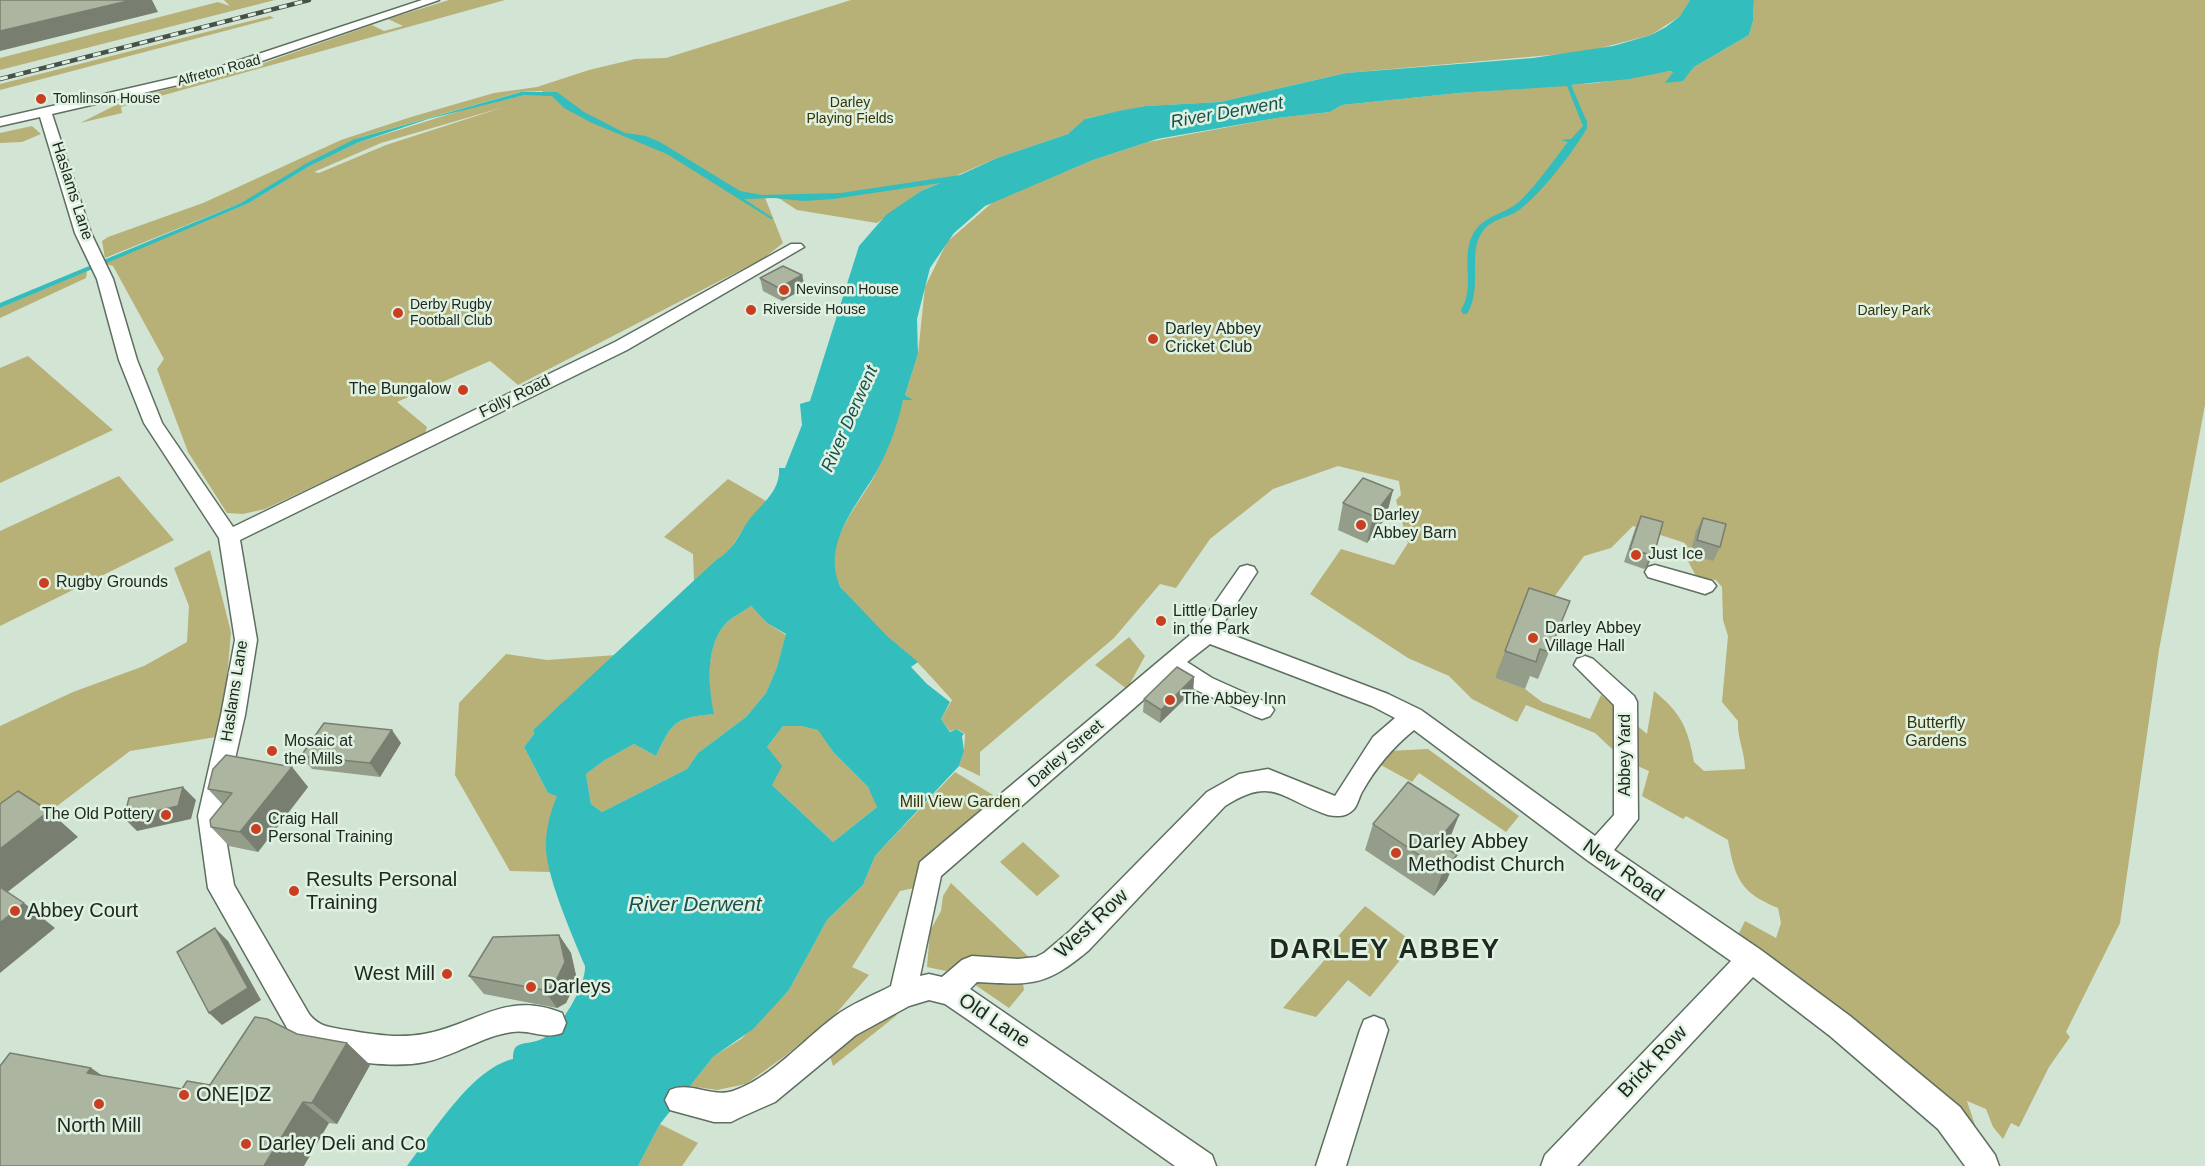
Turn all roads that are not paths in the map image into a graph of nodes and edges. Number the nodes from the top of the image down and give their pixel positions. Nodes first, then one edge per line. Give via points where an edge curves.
1 (433, 0) edge
2 (45, 112) junction
3 (0, 122) edge
4 (796, 247) dead end
5 (229, 537) junction
6 (1247, 572) dead end
7 (1655, 572) dead end
8 (1705, 586) dead end
9 (1212, 637) junction
10 (1170, 663) junction
11 (1585, 665) dead end
12 (1262, 710) dead end
13 (1413, 717) junction
14 (1596, 852) junction
15 (1751, 959) junction
16 (946, 991) junction
17 (903, 994) junction
18 (552, 1023) dead end
19 (1374, 1030) dead end
20 (680, 1100) dead end
21 (1198, 1165) edge
22 (1331, 1166) edge
23 (1556, 1166) edge
24 (1984, 1166) edge

1 - 2 street, Alfreton Road via 246,64
2 - 3 street, Alfreton Road
2 - 5 street, Haslams Lane via 83,233 105,279 128,360 153,423
4 - 5 street, Folly Road via 621,346
5 - 18 street, Haslams Lane via 246,640 210,816 219,878 221,888 304,1032 314,1038 388,1051 425,1048 513,1018
6 - 9 street, Darley Street
7 - 8 street
9 - 10 street, Darley Street
9 - 13 street, New Road via 1380,699
10 - 12 street via 1204,684
10 - 17 street, Darley Street via 928,870
11 - 14 street, Abbey Yard via 1626,702 1628,721 1626,819
13 - 14 street, New Road
13 - 16 street, West Row via 1381,744 1338,807 1268,779 1248,781 1216,799 1079,942 1055,960 1029,971 972,969
14 - 15 street, New Road
15 - 23 street, Brick Row
15 - 24 street, New Road via 1840,1026 1949,1118
16 - 17 street, Old Lane via 929,987
16 - 21 street, Old Lane
17 - 20 street, Old Lane via 846,1025 765,1092 731,1107
19 - 22 street

